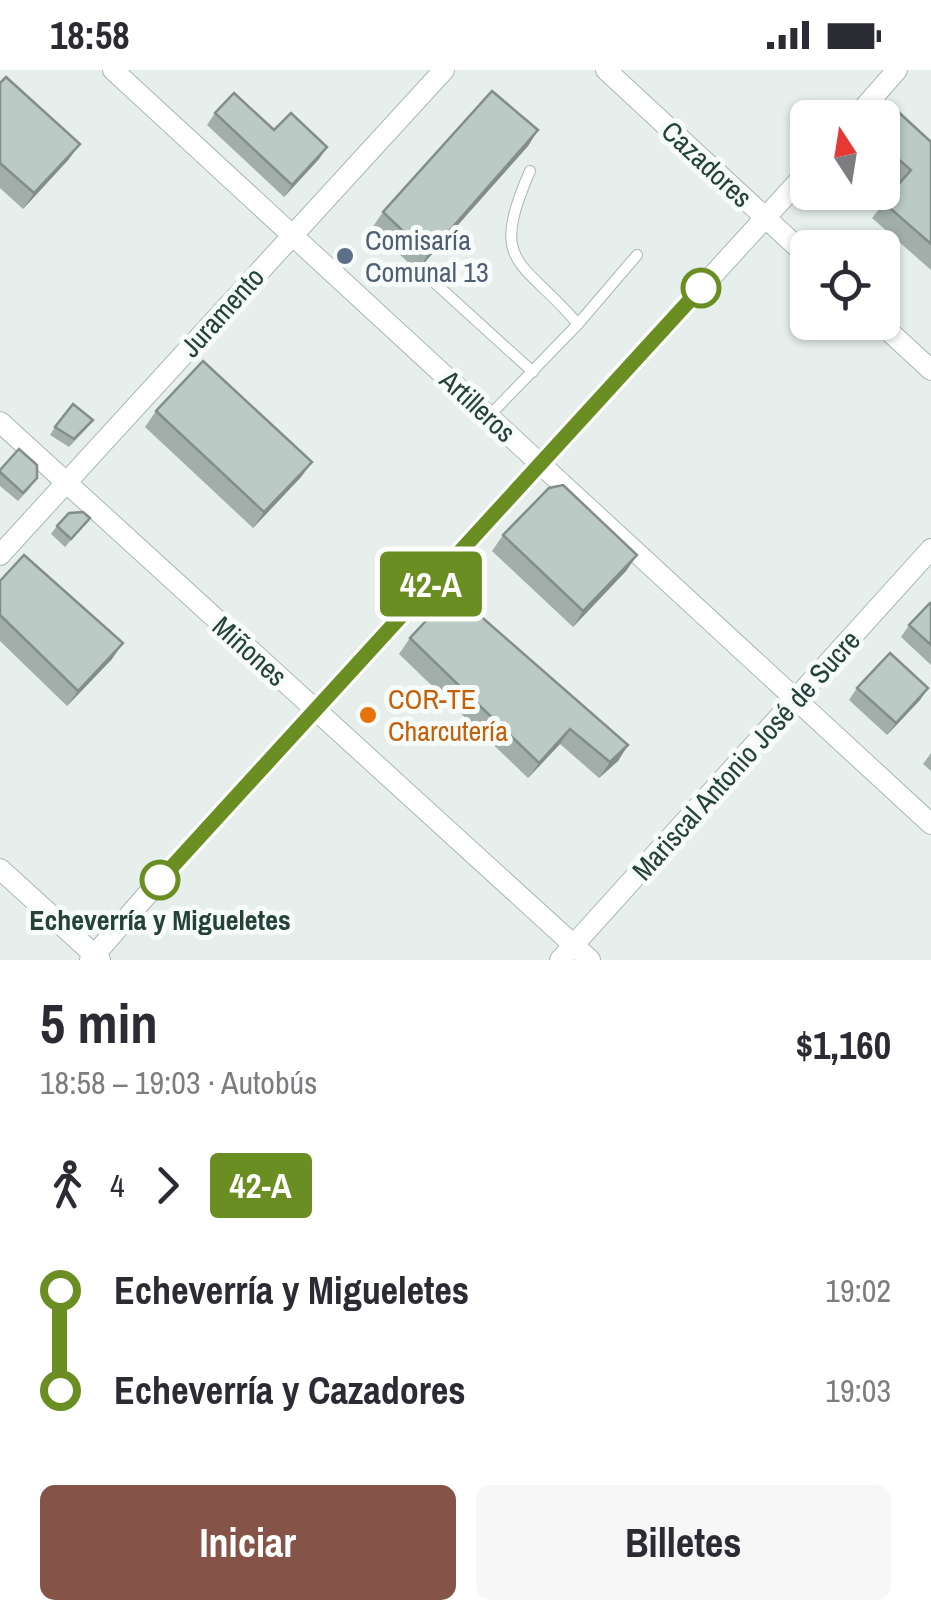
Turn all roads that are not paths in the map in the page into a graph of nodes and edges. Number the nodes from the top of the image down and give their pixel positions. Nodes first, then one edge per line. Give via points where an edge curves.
1 (112, 70) edge
2 (444, 70) edge
3 (606, 70) edge
4 (898, 70) edge
5 (871, 100) edge
6 (530, 171) dead end
7 (790, 192) edge
8 (766, 218) junction
9 (292, 235) junction
10 (790, 240) edge
11 (637, 255) dead end
12 (436, 284) dead end
13 (578, 324) junction
14 (898, 340) edge
15 (931, 370) edge
16 (533, 372) junction
17 (489, 416) junction
18 (0, 422) edge
19 (540, 463) junction
20 (66, 483) junction
21 (931, 550) edge
22 (0, 556) edge
23 (796, 698) junction
24 (316, 710) junction
25 (931, 824) edge
26 (0, 869) edge
27 (567, 953) edge
28 (95, 958) edge
29 (590, 960) edge

1 - 9 street, Artilleros
2 - 9 street, Juramento
3 - 8 street, Cazadores
4 - 5 street
6 - 13 lane via 513,210 511,250
7 - 8 street
8 - 10 street, Cazadores
8 - 19 street
9 - 17 street, Artilleros
9 - 20 street, Juramento
11 - 13 lane
12 - 16 lane
13 - 16 lane
14 - 15 street
16 - 17 lane
17 - 19 street, Artilleros
18 - 20 street, Miñones
19 - 23 street, Artilleros
19 - 24 street
20 - 22 street, Juramento
20 - 24 street, Miñones
21 - 23 street, Mariscal Antonio José de Sucre
23 - 25 street, Artilleros
23 - 27 street, Mariscal Antonio José de Sucre
24 - 27 street, Miñones
24 - 28 street
26 - 28 street
27 - 29 street, Miñones

